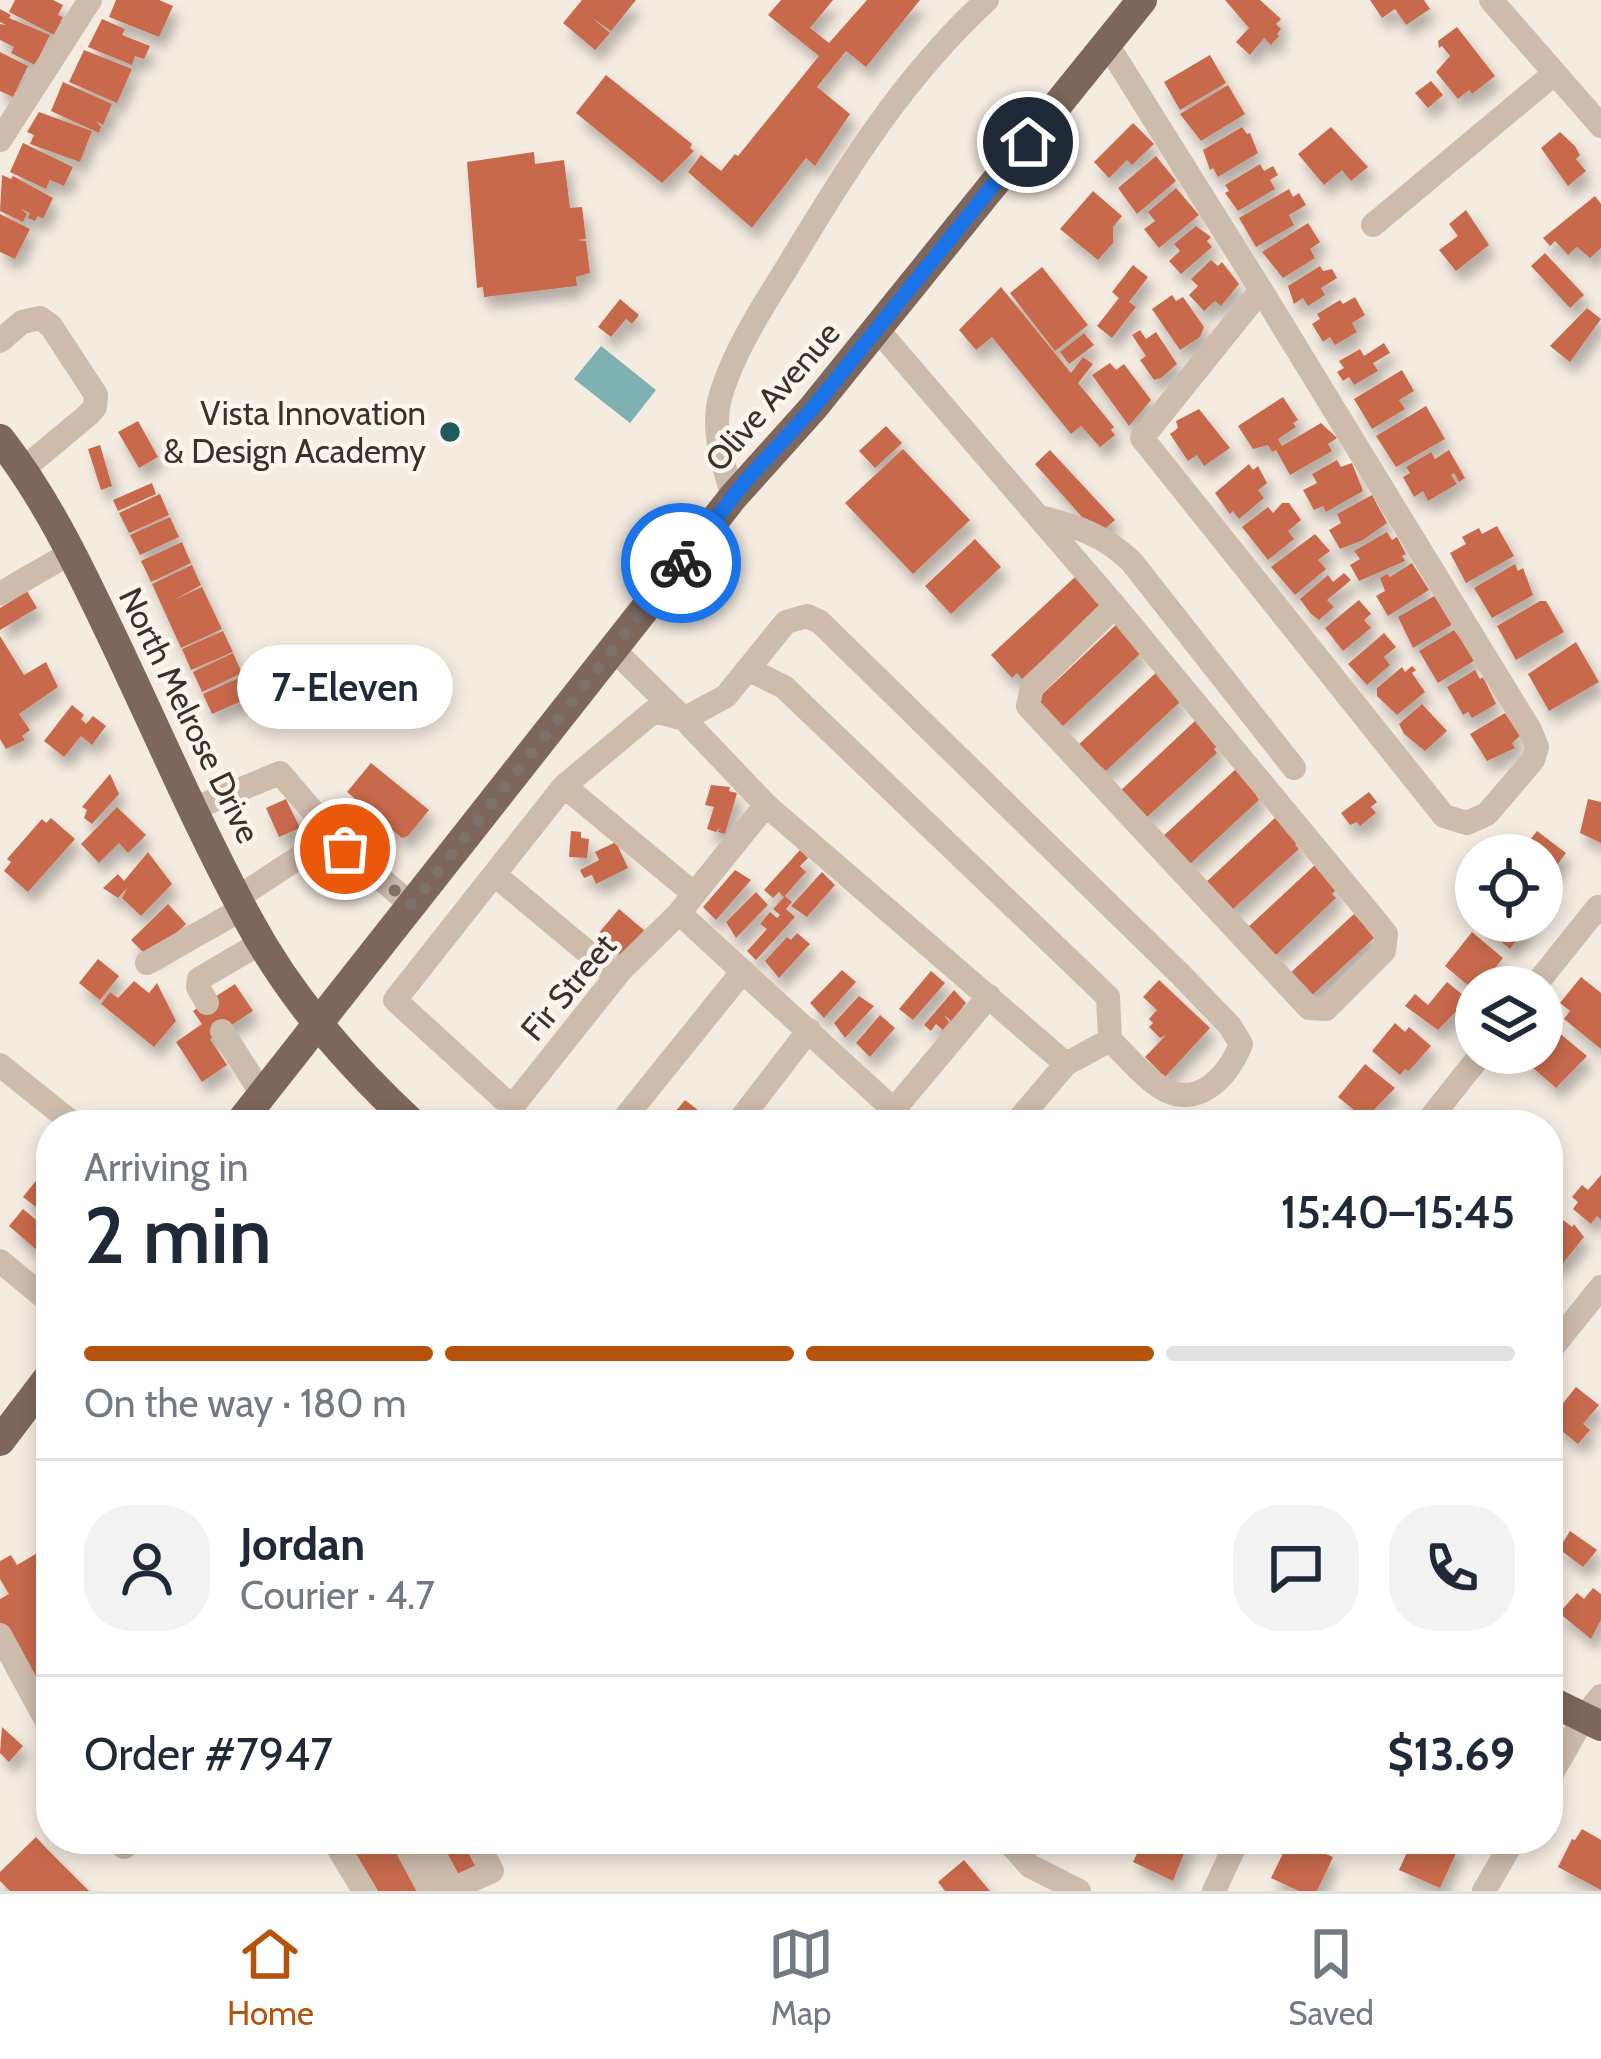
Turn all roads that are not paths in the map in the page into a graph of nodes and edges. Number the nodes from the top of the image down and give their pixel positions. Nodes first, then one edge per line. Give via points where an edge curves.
1 (90, 0) edge
2 (987, 0) edge
3 (1142, 0) edge
4 (1491, 0) edge
5 (1107, 44) junction
6 (1555, 73) junction
7 (1601, 126) edge
8 (0, 140) edge
9 (1372, 225) dead end
10 (1261, 290) junction
11 (878, 329) junction
12 (0, 340) edge
13 (0, 439) edge
14 (23, 469) junction
15 (733, 497) junction
16 (1039, 517) junction
17 (72, 552) junction
18 (0, 594) edge
19 (1115, 606) junction
20 (613, 649) junction
21 (748, 670) junction
22 (684, 719) junction
23 (1294, 767) dead end
24 (564, 786) junction
25 (766, 806) junction
26 (195, 808) junction
27 (333, 835) junction
28 (495, 874) junction
29 (240, 903) junction
30 (686, 903) junction
31 (412, 905) junction
32 (1599, 909) edge
33 (262, 942) junction
34 (147, 963) dead end
35 (1552, 966) edge
36 (743, 971) junction
37 (616, 976) junction
38 (989, 997) junction
39 (207, 1003) dead end
40 (317, 1025) junction
41 (809, 1030) junction
42 (222, 1031) dead end
43 (1110, 1040) junction
44 (1066, 1064) junction
45 (0, 1065) edge
46 (1465, 1074) edge
47 (262, 1094) junction
48 (56, 1110) edge
49 (250, 1110) edge
50 (398, 1110) edge
51 (631, 1110) edge
52 (748, 1110) edge
53 (881, 1110) edge
54 (893, 1110) edge
55 (1027, 1110) edge
56 (1437, 1110) edge
57 (0, 1261) edge
58 (1601, 1288) edge
59 (36, 1291) edge
60 (1563, 1335) edge
61 (36, 1394) edge
62 (0, 1441) edge
63 (0, 1635) edge
64 (36, 1701) edge
65 (1563, 1704) edge
66 (1595, 1713) edge
67 (1563, 1759) edge
68 (342, 1854) edge
69 (410, 1854) edge
70 (434, 1854) edge
71 (484, 1854) edge
72 (1019, 1854) edge
73 (1231, 1854) edge
74 (1505, 1854) edge
75 (364, 1891) edge
76 (430, 1891) edge
77 (1079, 1891) edge
78 (1214, 1891) edge
79 (1484, 1891) edge

1 - 8 street
2 - 15 street via 861,145 760,312 719,399 718,443
3 - 5 main road, Olive Avenue
4 - 6 street
5 - 10 street
5 - 11 main road, Olive Avenue
6 - 7 street
6 - 9 street
10 - 10 street via 1537,747 1487,814 1466,823 1444,816 1142,437
11 - 15 main road, Olive Avenue
11 - 16 street
12 - 14 street via 40,318 96,395 88,415
13 - 14 main road, North Melrose Drive
14 - 17 main road, North Melrose Drive
15 - 20 main road, Olive Avenue
16 - 19 street
16 - 23 street via 1087,529 1132,561
17 - 18 street
17 - 26 main road, North Melrose Drive
19 - 19 street via 1032,687 1028,706 1309,1008 1326,1009 1384,951 1386,934
20 - 22 street
20 - 31 main road, Olive Avenue
21 - 22 street via 726,696
21 - 43 street via 784,687 1108,997
21 - 43 street via 786,622 820,622 1167,961 1241,1044 1214,1088 1190,1094 1162,1089
22 - 24 street via 654,710
22 - 25 street
24 - 28 street
24 - 30 street
25 - 30 street, Fir Street
25 - 38 street
26 - 27 street via 280,773
26 - 29 main road, North Melrose Drive
27 - 29 street
27 - 31 street
28 - 37 street
28 - 37 street, Fir Street via 395,1000 512,1107
29 - 33 main road, North Melrose Drive
29 - 34 street
30 - 36 street
30 - 37 street, Fir Street
31 - 40 main road, Olive Avenue
32 - 35 street
33 - 39 street via 200,979
33 - 40 main road, North Melrose Drive
36 - 41 street
36 - 51 street
38 - 44 street
38 - 54 street
40 - 47 main road, Olive Avenue
40 - 50 main road, North Melrose Drive
41 - 52 street
41 - 53 street
42 - 47 street
43 - 44 street
44 - 55 street
45 - 48 street
46 - 56 street
47 - 49 main road, Olive Avenue
57 - 59 street
58 - 60 street
61 - 62 main road
63 - 64 street
65 - 66 main road
66 - 67 street
68 - 75 street
69 - 76 street
70 - 71 street via 453,1888 492,1871
72 - 77 street
73 - 78 street
74 - 79 street

